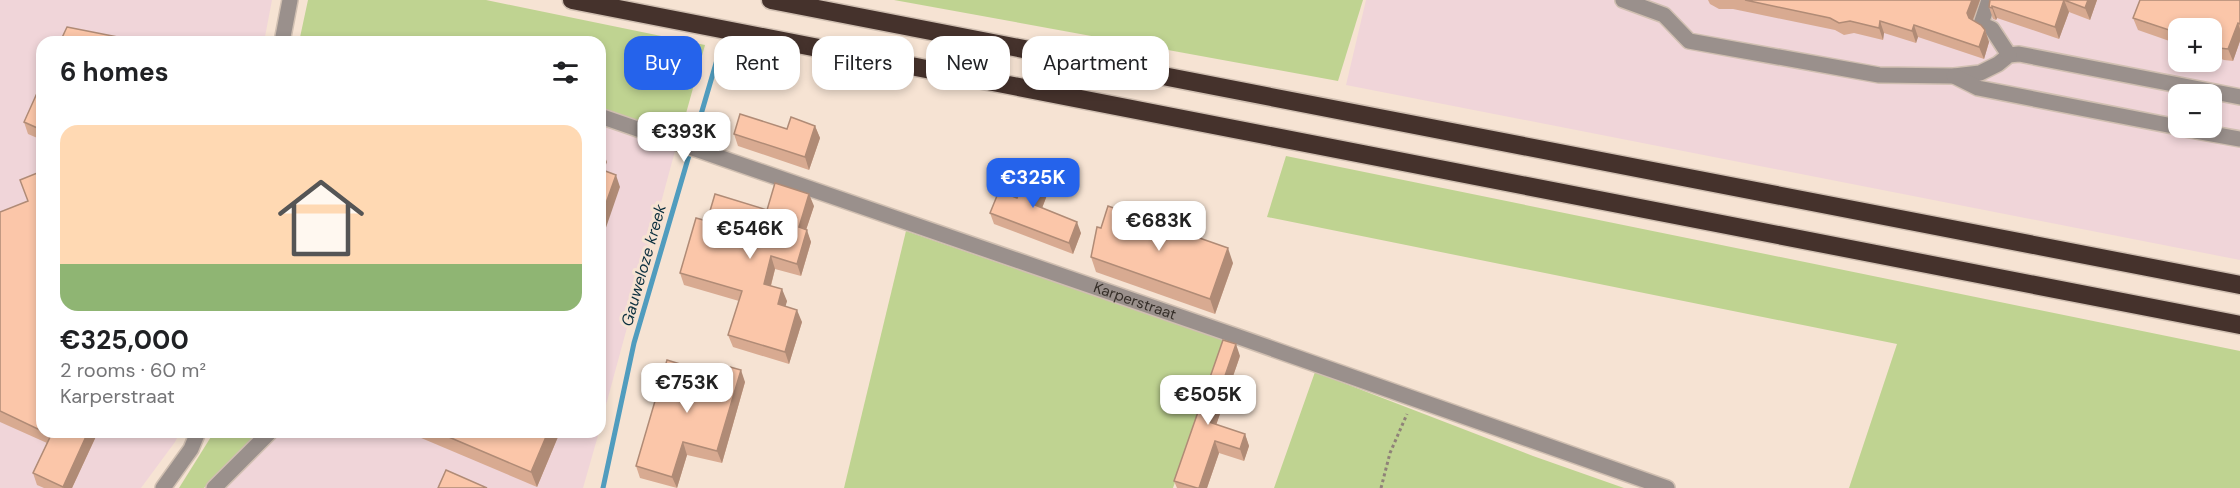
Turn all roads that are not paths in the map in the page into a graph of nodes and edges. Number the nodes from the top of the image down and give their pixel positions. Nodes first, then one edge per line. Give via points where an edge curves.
1 (572, 0) edge
2 (771, 0) edge
3 (1623, 0) edge
4 (1989, 0) edge
5 (289, 2) edge
6 (283, 36) edge
7 (2009, 55) junction
8 (1954, 76) junction
9 (2240, 97) edge
10 (606, 118) edge
11 (2168, 125) edge
12 (2222, 136) edge
13 (2240, 140) edge
14 (2240, 285) edge
15 (2240, 325) edge
16 (196, 438) edge
17 (264, 438) edge
18 (163, 488) edge
19 (214, 488) edge
20 (1666, 488) edge

1 - 15 highway
2 - 14 highway
3 - 8 street via 1664,15 1689,41 1879,75
4 - 7 street via 1981,24 1992,29
5 - 6 street
7 - 8 street via 1980,73
7 - 9 street
8 - 11 street via 1978,88
10 - 20 street, Karperstraat
12 - 13 street
16 - 18 street
17 - 19 street

